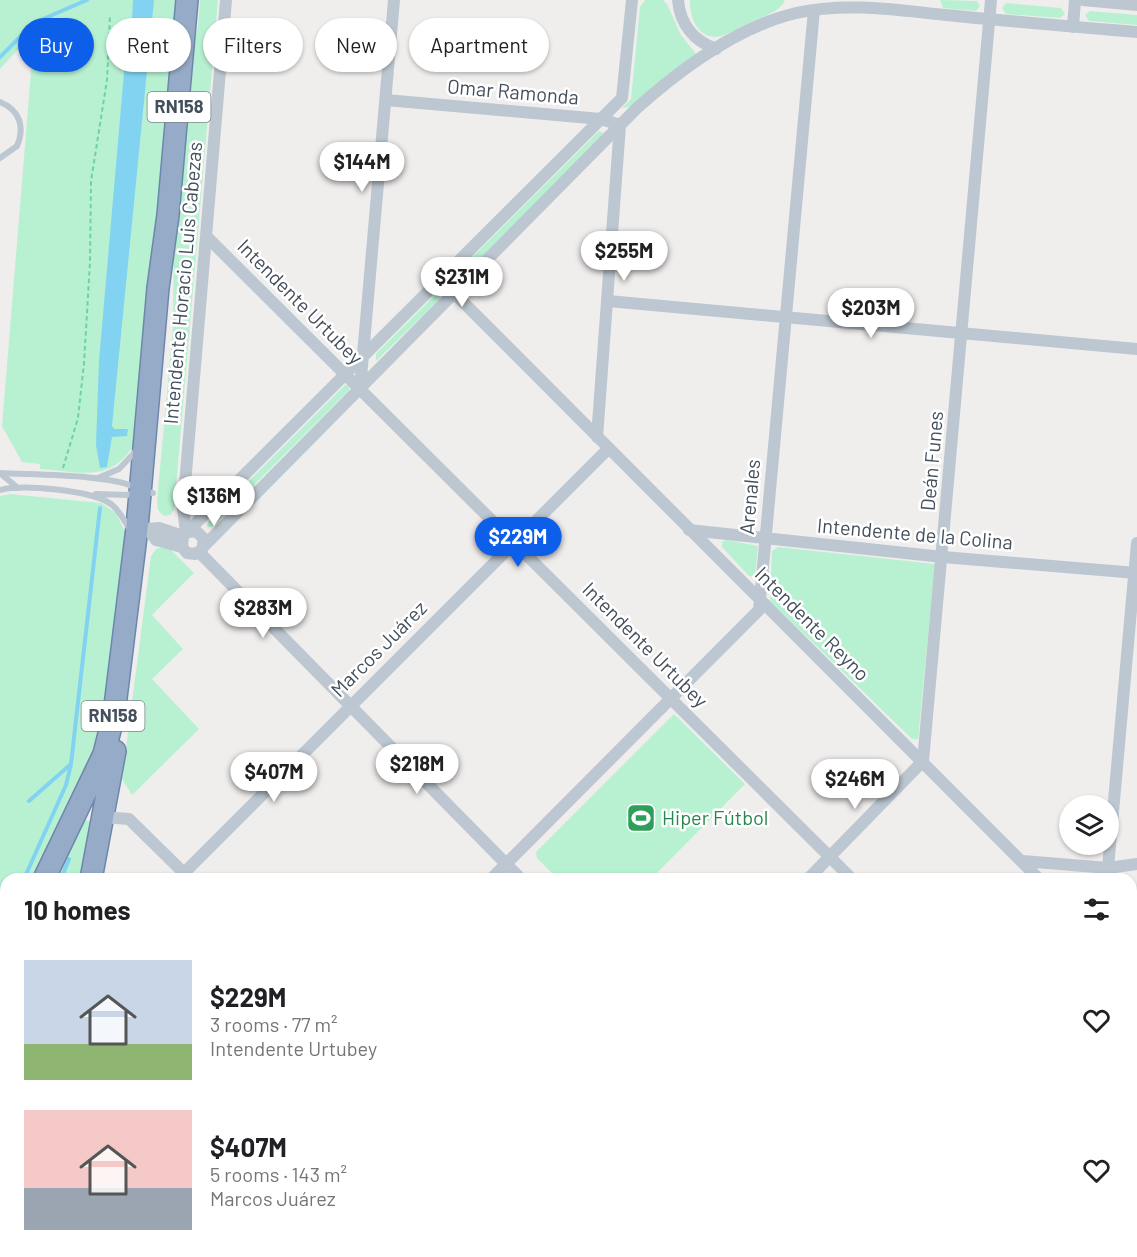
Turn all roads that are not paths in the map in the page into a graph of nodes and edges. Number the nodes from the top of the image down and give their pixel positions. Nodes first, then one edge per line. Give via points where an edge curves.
1 (187, 0) edge
2 (196, 0) edge
3 (226, 0) edge
4 (394, 0) edge
5 (632, 0) edge
6 (678, 0) edge
7 (797, 0) edge
8 (929, 0) edge
9 (991, 0) edge
10 (1075, 0) edge
11 (1083, 0) edge
12 (1137, 5) edge
13 (814, 10) junction
14 (928, 13) junction
15 (794, 14) junction
16 (186, 18) edge
17 (990, 19) junction
18 (1073, 27) junction
19 (1137, 32) edge
20 (191, 37) edge
21 (712, 52) junction
22 (182, 72) edge
23 (386, 100) junction
24 (0, 102) edge
25 (601, 119) junction
26 (621, 125) junction
27 (0, 158) edge
28 (168, 215) junction
29 (206, 236) junction
30 (455, 294) junction
31 (608, 301) junction
32 (786, 316) junction
33 (963, 332) junction
34 (1137, 349) edge
35 (363, 357) junction
36 (345, 375) junction
37 (360, 389) junction
38 (146, 433) junction
39 (597, 437) junction
40 (608, 448) junction
41 (0, 473) edge
42 (94, 479) junction
43 (18, 488) junction
44 (0, 490) edge
45 (147, 492) junction
46 (87, 494) junction
47 (689, 530) junction
48 (140, 532) junction
49 (185, 537) junction
50 (766, 539) junction
51 (514, 543) junction
52 (1137, 543) edge
53 (201, 549) junction
54 (943, 557) junction
55 (1136, 573) edge
56 (760, 601) junction
57 (670, 698) junction
58 (350, 705) junction
59 (923, 761) junction
60 (77, 809) junction
61 (102, 817) junction
62 (830, 857) junction
63 (1023, 861) junction
64 (506, 864) junction
65 (1137, 864) edge
66 (47, 873) edge
67 (92, 873) edge
68 (180, 873) edge
69 (188, 873) edge
70 (497, 873) edge
71 (515, 873) edge
72 (814, 873) edge
73 (846, 873) edge
74 (1034, 873) edge
75 (1101, 873) edge
76 (1108, 873) edge
77 (1111, 873) edge

1 - 16 highway, RN158
2 - 20 highway
3 - 29 street, Intendente Horacio Luis Cabezas
4 - 23 street
5 - 25 street via 624,93
6 - 21 street via 687,28
7 - 15 street
8 - 14 street
9 - 17 street, Deán Funes
10 - 18 street
11 - 12 street
13 - 14 street via 850,7
13 - 15 street
13 - 32 street, Arenales
14 - 17 street
15 - 21 street via 758,27
17 - 18 street
17 - 33 street, Deán Funes
18 - 19 street
21 - 26 street via 657,91
22 - 28 highway, RN158
23 - 25 street, Omar Ramonda
23 - 35 street
24 - 27 lane via 15,111 21,128 17,146
25 - 26 street, Omar Ramonda
25 - 35 street
26 - 30 street
26 - 31 street
28 - 38 highway, RN158
28 - 45 highway, RN158 via 168,332
29 - 36 street, Intendente Urtubey
29 - 49 street, Intendente Horacio Luis Cabezas via 183,508
30 - 37 street
30 - 39 street, Intendente Reyno
31 - 32 street
31 - 39 street
32 - 33 street
32 - 50 street, Arenales
33 - 34 street
33 - 54 street, Deán Funes
35 - 36 street
35 - 37 street
36 - 37 street, Intendente Urtubey
36 - 49 street
37 - 51 street, Intendente Urtubey
37 - 53 street
38 - 42 lane via 126,464
38 - 45 highway, RN158
39 - 40 street, Intendente Reyno
40 - 47 street, Intendente Reyno
40 - 51 street, Marcos Juárez
41 - 42 lane
41 - 43 lane
42 - 45 lane via 128,483
43 - 44 lane
43 - 46 lane
45 - 46 lane
45 - 48 highway, RN158
46 - 48 lane via 116,507
47 - 50 street, Intendente de la Colina
47 - 56 street, Intendente Reyno
48 - 49 street via 159,528
48 - 60 highway, RN158 via 112,725 104,754
48 - 61 highway, RN158 via 133,679
49 - 53 street via 187,553
49 - 53 street via 196,531 202,536
50 - 54 street, Intendente de la Colina
50 - 56 street, Arenales
51 - 57 street, Intendente Urtubey
51 - 58 street, Marcos Juárez
52 - 55 street
53 - 58 street
54 - 55 street, Intendente de la Colina
54 - 59 street, Deán Funes
55 - 76 street
56 - 57 street, Arenales via 759,610
56 - 59 street, Intendente Reyno
57 - 62 street, Intendente Urtubey
57 - 64 street, Arenales
58 - 64 street
58 - 69 street, Marcos Juárez
59 - 62 street
59 - 63 street, Intendente Reyno
60 - 61 highway via 94,810
60 - 66 highway, RN158
61 - 67 highway, RN158
61 - 68 street via 129,819
62 - 72 street
62 - 73 street, Intendente Urtubey
63 - 74 street, Intendente Reyno
63 - 75 street
64 - 70 street, Arenales
64 - 71 street
65 - 77 street

